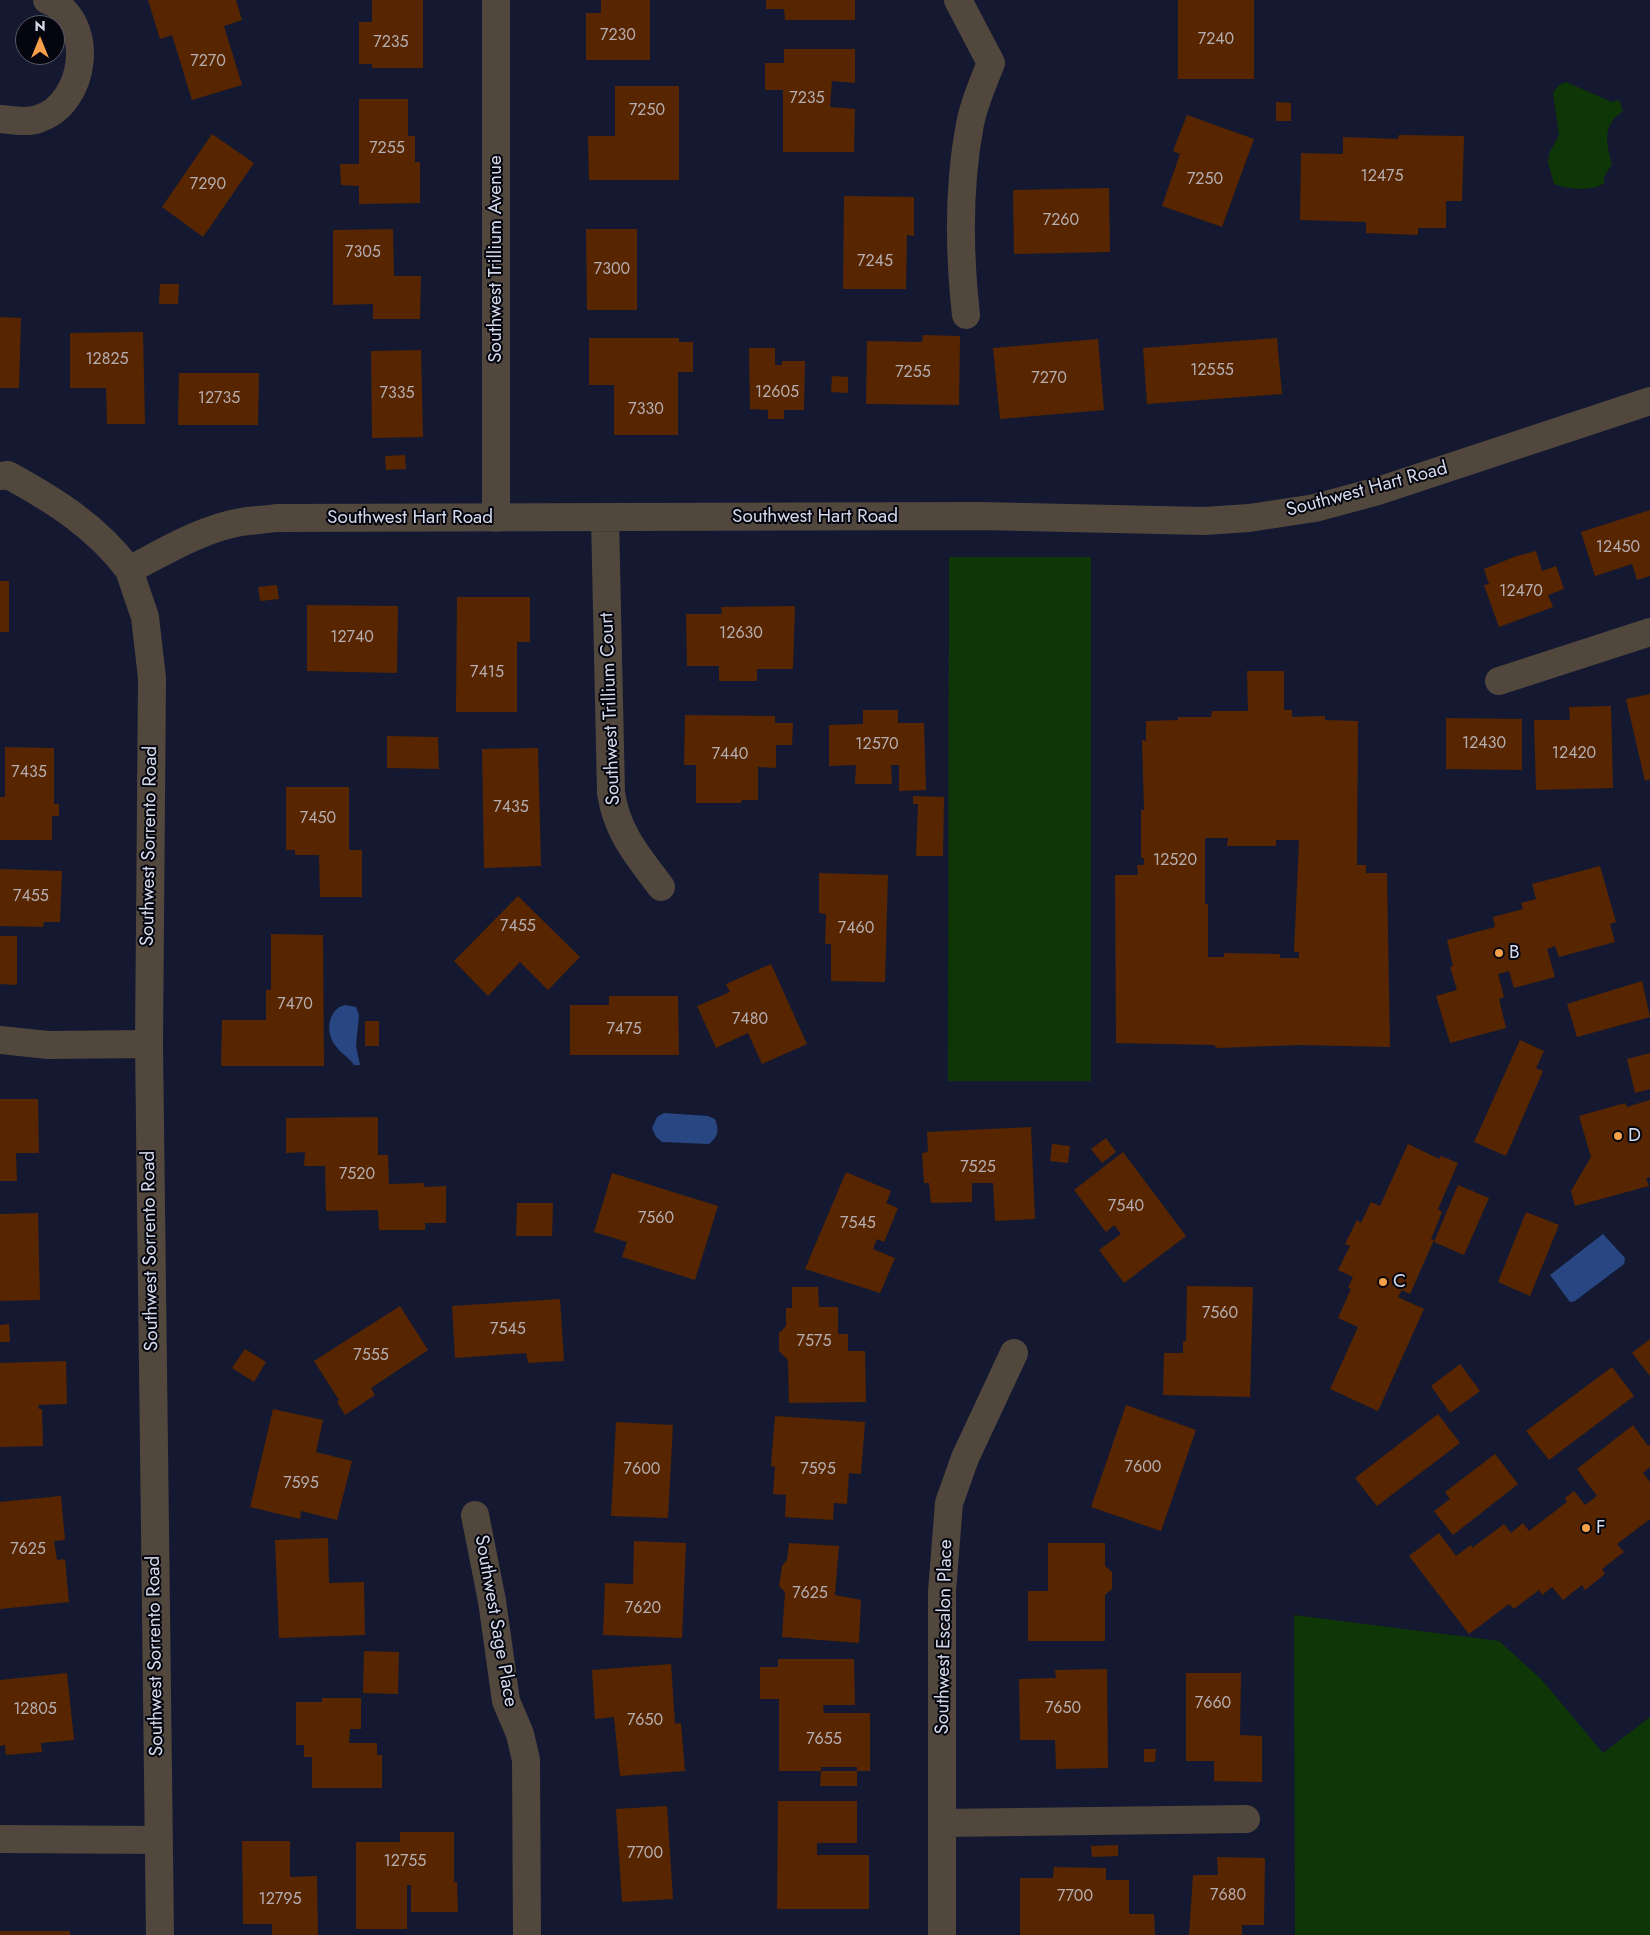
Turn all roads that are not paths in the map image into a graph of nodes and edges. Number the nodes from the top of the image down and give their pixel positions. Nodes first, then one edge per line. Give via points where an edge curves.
1 (46, 0) edge
2 (496, 0) edge
3 (958, 0) edge
4 (0, 119) edge
5 (966, 315) dead end
6 (1650, 401) edge
7 (3, 470) edge
8 (496, 518) junction
9 (605, 518) junction
10 (129, 570) junction
11 (1650, 632) edge
12 (1499, 681) dead end
13 (661, 887) dead end
14 (0, 1040) edge
15 (148, 1044) junction
16 (1014, 1353) dead end
17 (475, 1514) dead end
18 (1246, 1820) dead end
19 (943, 1823) junction
20 (0, 1839) edge
21 (159, 1840) junction
22 (160, 1935) edge
23 (527, 1935) edge
24 (942, 1935) edge

1 - 4 street via 64,12 74,27 80,49 79,75 70,94 58,108 38,119
2 - 8 street, Southwest Trillium Avenue
3 - 5 street via 991,63 970,123 964,166 960,266
6 - 9 street, Southwest Hart Road via 1378,491 1315,508 1258,517 1204,521 979,516
7 - 10 street via 85,524 114,550
8 - 9 street, Southwest Hart Road
8 - 10 street, Southwest Hart Road via 276,518 240,522 176,545
9 - 13 street, Southwest Trillium Court via 613,806 623,834
10 - 15 street, Southwest Sorrento Road via 145,617 152,678
11 - 12 street
14 - 15 street via 48,1045
15 - 21 street, Southwest Sorrento Road
16 - 19 street, Southwest Escalon Place via 965,1458 949,1503 942,1591
17 - 23 street, Southwest Sage Place via 492,1601 506,1701 520,1734 526,1760
18 - 19 street
19 - 24 street, Southwest Escalon Place
20 - 21 street
21 - 22 street, Southwest Sorrento Road

